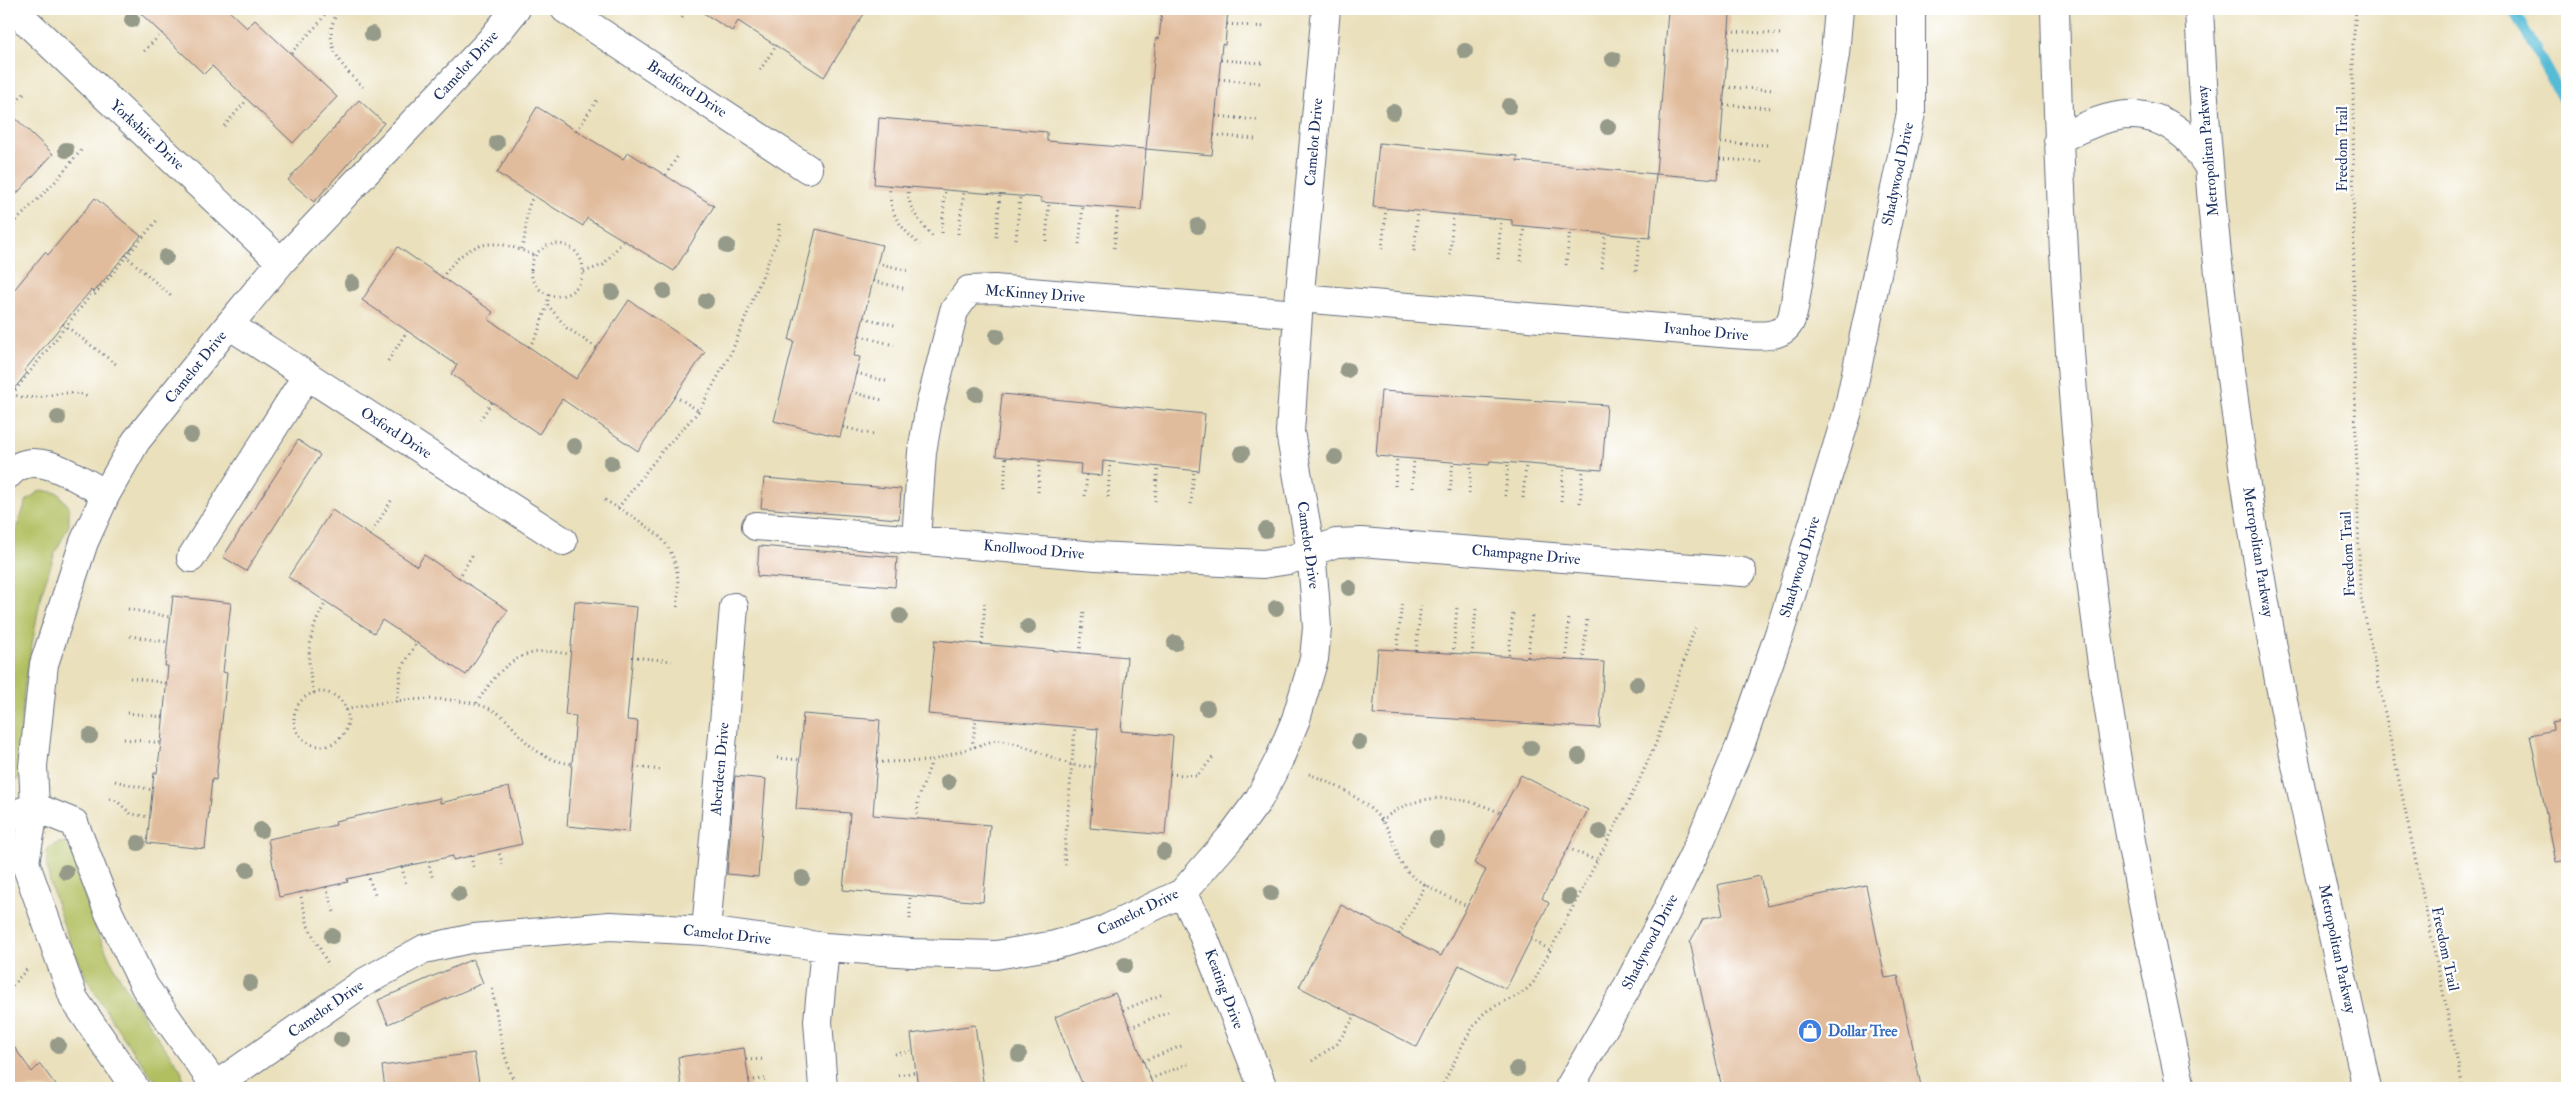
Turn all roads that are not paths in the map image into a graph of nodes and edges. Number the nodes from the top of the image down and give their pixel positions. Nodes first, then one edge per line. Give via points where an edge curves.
1 (13, 9) edge
2 (516, 9) edge
3 (565, 9) edge
4 (1326, 9) edge
5 (1839, 9) edge
6 (1911, 9) edge
7 (2055, 9) edge
8 (2199, 9) edge
9 (2058, 140) junction
10 (2208, 166) junction
11 (808, 169) dead end
12 (281, 262) junction
13 (1299, 306) junction
14 (230, 324) junction
15 (307, 375) junction
16 (9, 474) edge
17 (106, 494) junction
18 (756, 526) dead end
19 (916, 539) junction
20 (563, 541) dead end
21 (1311, 552) junction
22 (191, 558) dead end
23 (1742, 572) dead end
24 (734, 607) dead end
25 (35, 807) junction
26 (9, 816) edge
27 (1182, 892) junction
28 (706, 931) junction
29 (825, 947) junction
30 (215, 1087) edge
31 (135, 1088) edge
32 (823, 1088) edge
33 (1263, 1088) edge
34 (1569, 1088) edge
35 (2181, 1088) edge
36 (2367, 1088) edge

1 - 12 street, Yorkshire Drive
2 - 12 street, Camelot Drive
3 - 11 street, Bradford Drive
4 - 13 street, Camelot Drive
5 - 13 street, Ivanhoe Drive via 1835,54 1796,302 1790,323 1779,333 1756,336
6 - 34 street, Shadywood Drive via 1911,113 1848,411 1779,634 1740,746 1702,837 1637,969
7 - 9 street
8 - 10 street, Metropolitan Parkway
9 - 10 street via 2109,116 2137,114 2164,123 2187,138
9 - 35 street via 2072,391 2096,610 2152,955
10 - 36 street, Metropolitan Parkway via 2228,352 2265,596 2298,773
12 - 14 street, Camelot Drive
13 - 19 street, McKinney Drive via 969,290 954,311 930,406 922,452
13 - 21 street, Camelot Drive via 1290,432
14 - 15 street, Oxford Drive
14 - 17 street, Camelot Drive via 136,441
15 - 20 street, Oxford Drive
15 - 22 street
16 - 17 street via 26,464 38,463 52,466
17 - 25 street, Camelot Drive via 84,542 44,664 33,766
18 - 19 street, Knollwood Drive
19 - 21 street, Knollwood Drive via 1096,556 1263,564
21 - 23 street, Champagne Drive via 1336,543 1361,542
21 - 27 street, Camelot Drive via 1318,628 1314,659 1296,719 1259,799 1230,838
24 - 28 street, Aberdeen Drive
25 - 26 street
25 - 30 street, Camelot Drive via 74,823 109,913 145,987
25 - 31 street, Camelot Drive via 25,862 65,980 74,999
27 - 29 street, Camelot Drive via 1100,932 1055,945 996,955
27 - 33 street, Keating Drive via 1199,925
28 - 29 street, Camelot Drive
28 - 30 street, Camelot Drive via 610,926 474,938 424,949 363,983
29 - 32 street via 818,1021

